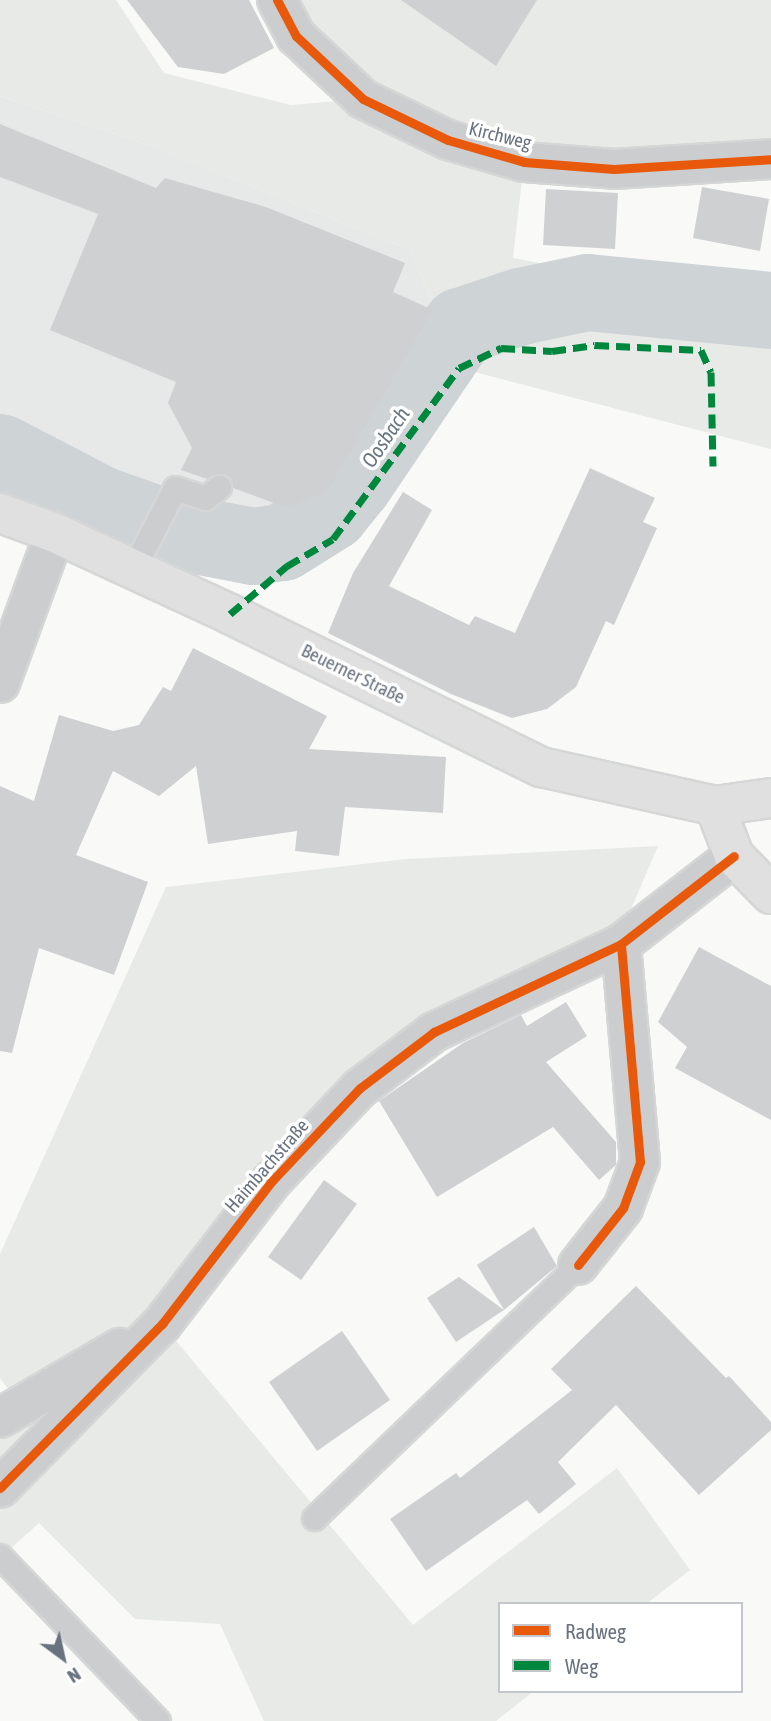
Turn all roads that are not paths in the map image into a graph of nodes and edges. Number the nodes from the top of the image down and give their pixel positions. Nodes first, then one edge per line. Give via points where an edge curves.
1 (277, 0) edge
2 (771, 159) edge
3 (219, 487) dead end
4 (0, 513) edge
5 (55, 533) junction
6 (132, 571) junction
7 (0, 683) edge
8 (771, 798) edge
9 (715, 806) junction
10 (734, 856) junction
11 (771, 894) edge
12 (621, 944) junction
13 (578, 1265) joint
14 (162, 1324) junction
15 (0, 1418) edge
16 (0, 1488) edge
17 (314, 1518) dead end
18 (0, 1556) edge
19 (158, 1721) edge

1 - 2 street, Kirchweg via 296,36 363,99 448,141 524,162 614,169
3 - 6 lane via 205,498 174,488
4 - 5 main road, Beuerner Straße
5 - 6 main road, Beuerner Straße
5 - 7 street
6 - 9 main road, Beuerner Straße via 230,614 541,767
8 - 9 main road
9 - 10 main road
10 - 11 main road
10 - 12 street, Haimbachstraße
12 - 13 street via 640,1162 623,1208
12 - 14 street, Haimbachstraße via 434,1032 360,1088 271,1182
13 - 17 lane
14 - 15 street, Haimbachstraße
14 - 16 street, Haimbachstraße
18 - 19 lane

